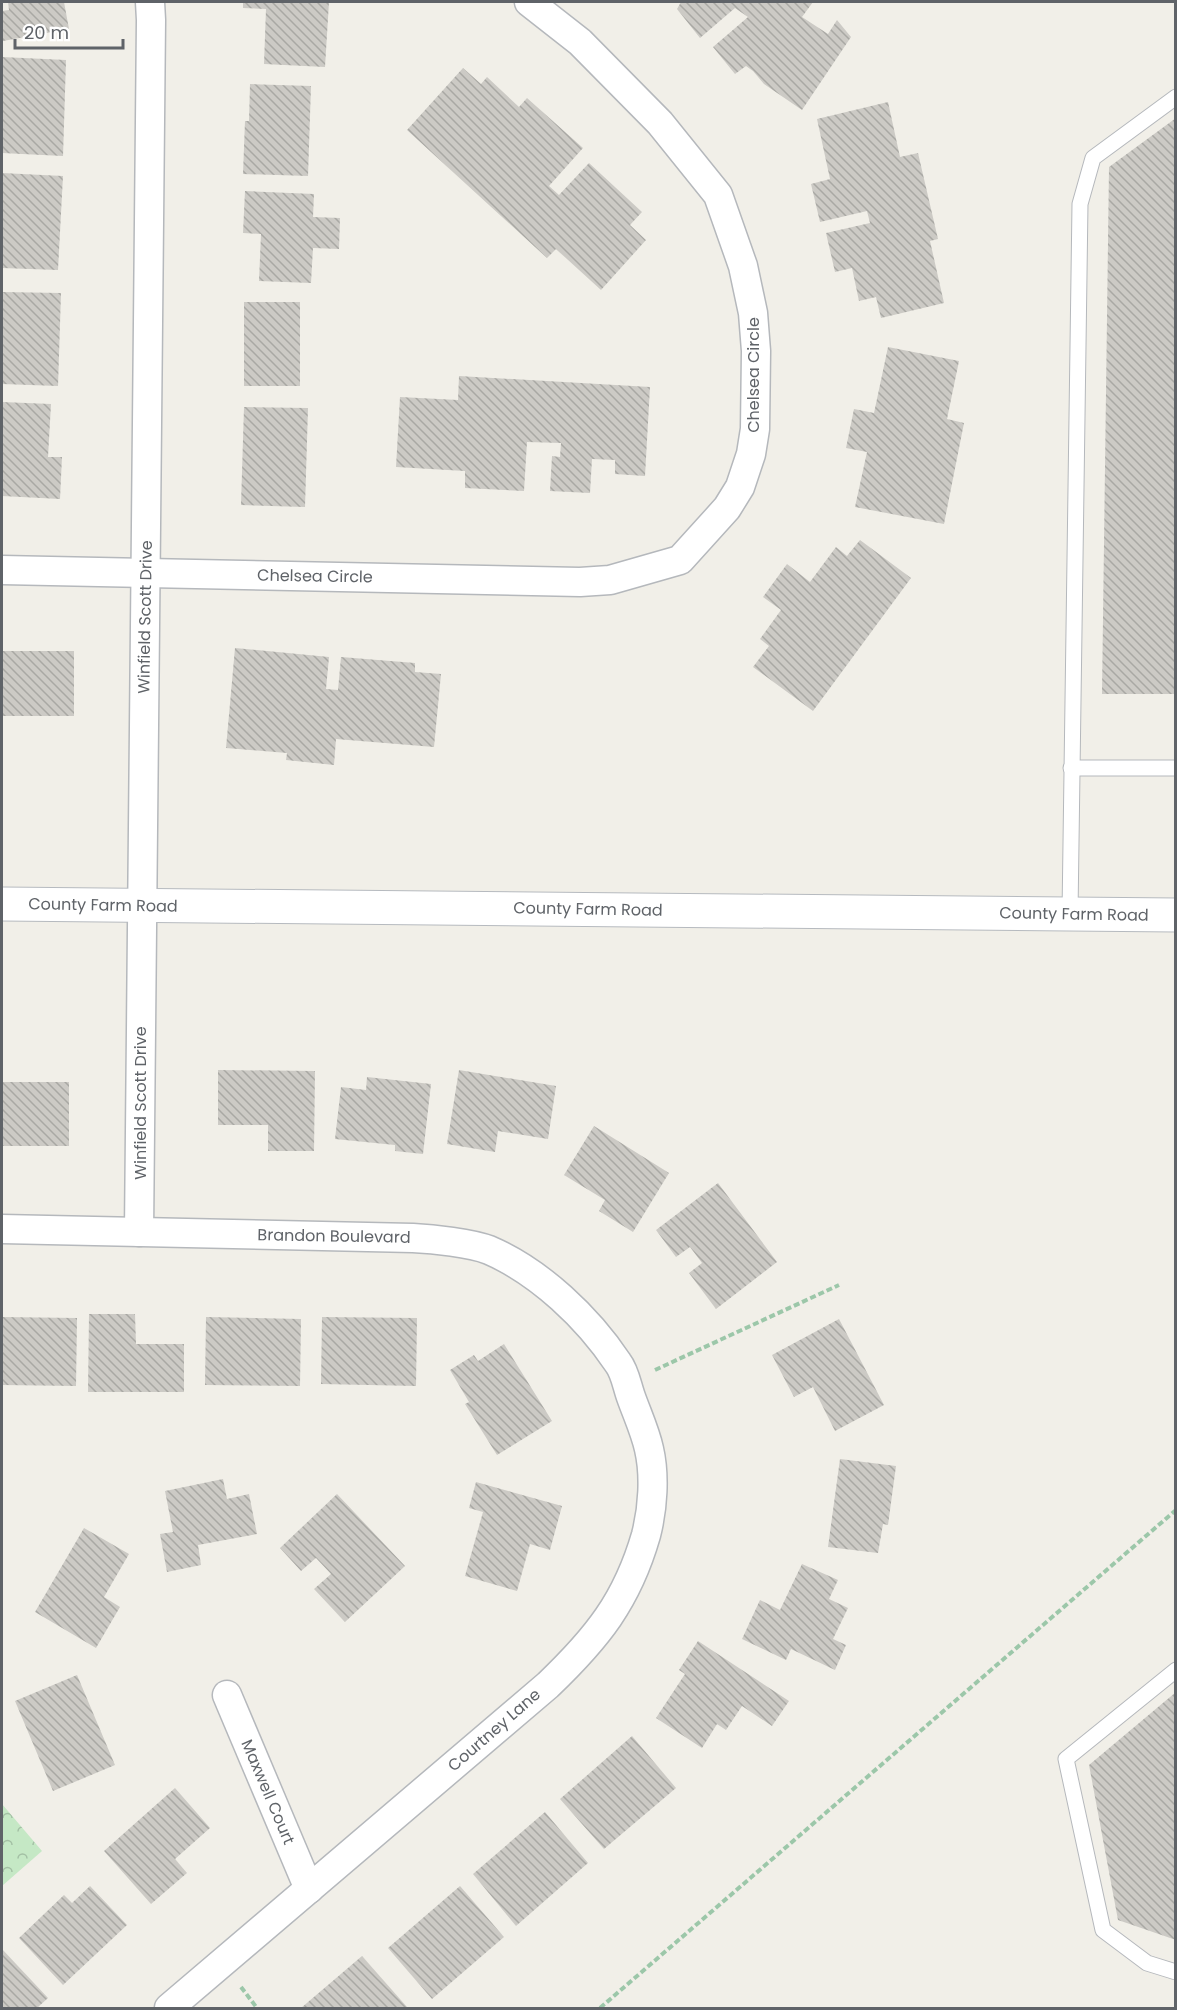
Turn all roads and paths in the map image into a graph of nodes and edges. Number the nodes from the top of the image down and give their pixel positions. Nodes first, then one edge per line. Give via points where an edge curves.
1 (150, 2) edge
2 (529, 2) edge
3 (1176, 97) edge
4 (2, 570) edge
5 (146, 572) junction
6 (1071, 768) junction
7 (1176, 768) edge
8 (2, 903) edge
9 (141, 905) junction
10 (1070, 914) junction
11 (1176, 915) edge
12 (2, 1229) edge
13 (139, 1232) junction
14 (839, 1285) dead end
15 (623, 1374) junction
16 (1176, 1510) edge
17 (1176, 1670) edge
18 (226, 1695) dead end
19 (309, 1889) junction
20 (1176, 1972) edge
21 (169, 2008) edge
22 (600, 2008) edge

1 - 5 street, Winfield Scott Drive
2 - 5 street, Chelsea Circle via 580,42 644,106 718,195 743,266 756,351 751,454 740,487 726,508 680,560 610,580
3 - 6 lane via 1094,158 1080,204
4 - 5 street, Chelsea Circle
5 - 9 street, Winfield Scott Drive
6 - 7 lane
6 - 10 lane
8 - 9 main road, County Farm Road
9 - 10 main road, County Farm Road
9 - 13 street, Winfield Scott Drive
10 - 11 main road, County Farm Road
12 - 13 street, Brandon Boulevard
13 - 15 street, Brandon Boulevard via 413,1238 488,1250 561,1297 582,1317
14 - 15 path
15 - 19 street, Courtney Lane via 649,1449 652,1495 646,1534 609,1619 548,1685
16 - 22 path
17 - 20 lane via 1066,1759 1103,1930 1148,1964
18 - 19 street, Maxwell Court
19 - 21 street, Courtney Lane

